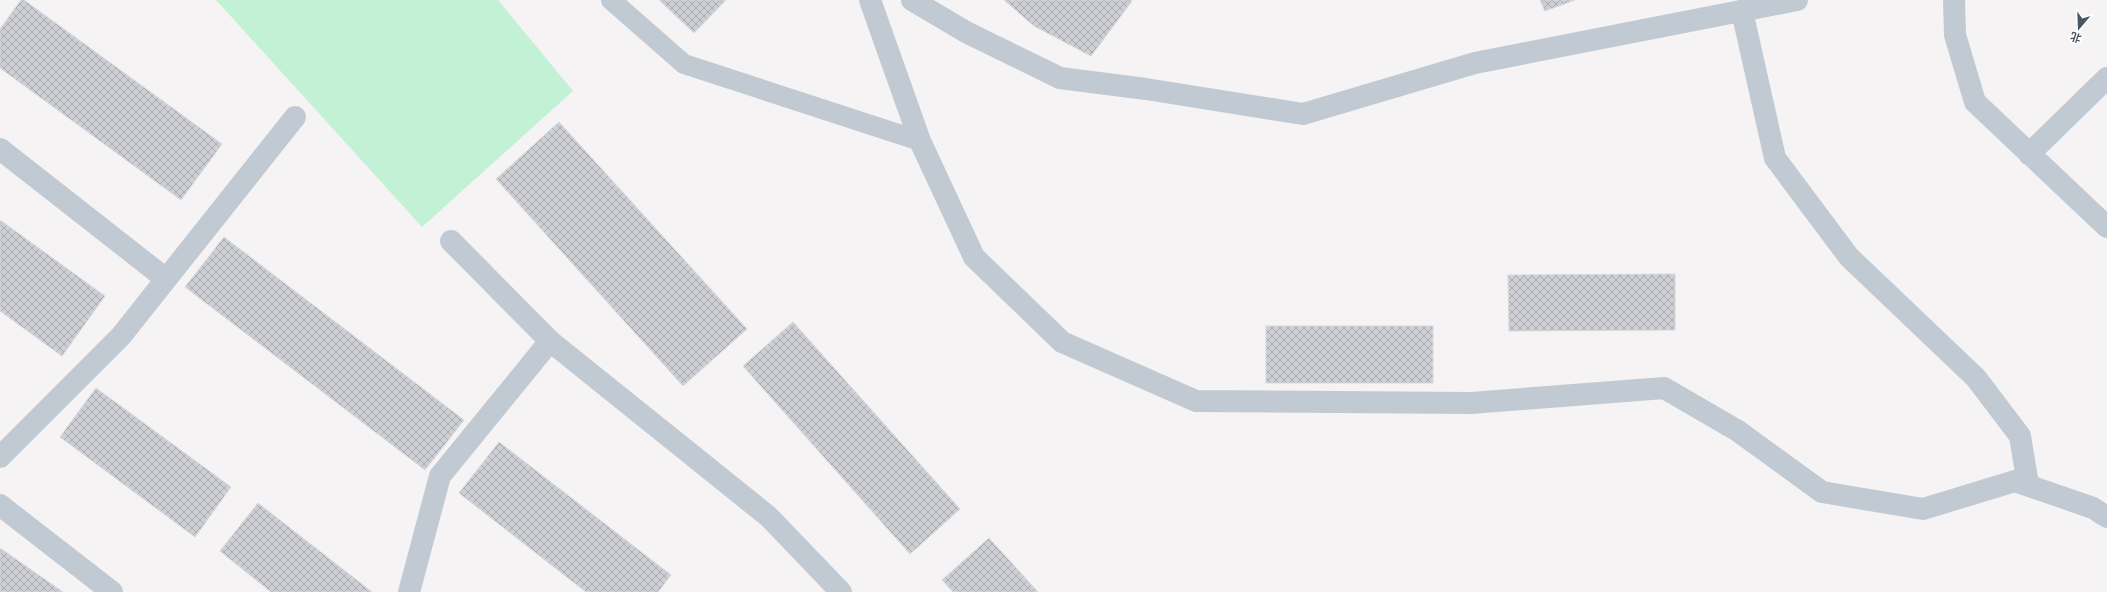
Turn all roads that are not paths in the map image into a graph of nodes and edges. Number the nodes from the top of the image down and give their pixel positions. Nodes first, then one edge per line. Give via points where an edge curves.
1 (611, 0) edge
2 (870, 0) edge
3 (912, 0) edge
4 (1797, 0) edge
5 (1954, 0) edge
6 (1742, 11) junction
7 (2107, 78) edge
8 (295, 117) dead end
9 (920, 141) junction
10 (0, 149) edge
11 (2029, 154) junction
12 (2107, 227) edge
13 (451, 241) dead end
14 (166, 279) junction
15 (550, 341) junction
16 (0, 457) edge
17 (2028, 486) junction
18 (0, 505) edge
19 (2107, 516) edge
20 (104, 590) edge
21 (409, 592) edge
22 (841, 592) edge

1 - 9 lane via 684,64
2 - 9 street
3 - 6 street via 966,32 1060,78 1303,114 1475,63
4 - 6 street
5 - 11 street via 1955,35 1975,102
6 - 17 street via 1775,158 1849,257 1976,378 2020,436
7 - 11 street
8 - 14 street
9 - 17 street via 974,257 1062,342 1196,401 1471,403 1664,388 1738,431 1822,492 1923,509 2015,481
10 - 14 street
11 - 12 street
13 - 15 street
14 - 16 street via 121,336
15 - 21 street via 440,476
15 - 22 street via 769,517
17 - 19 street via 2093,508
18 - 20 street

